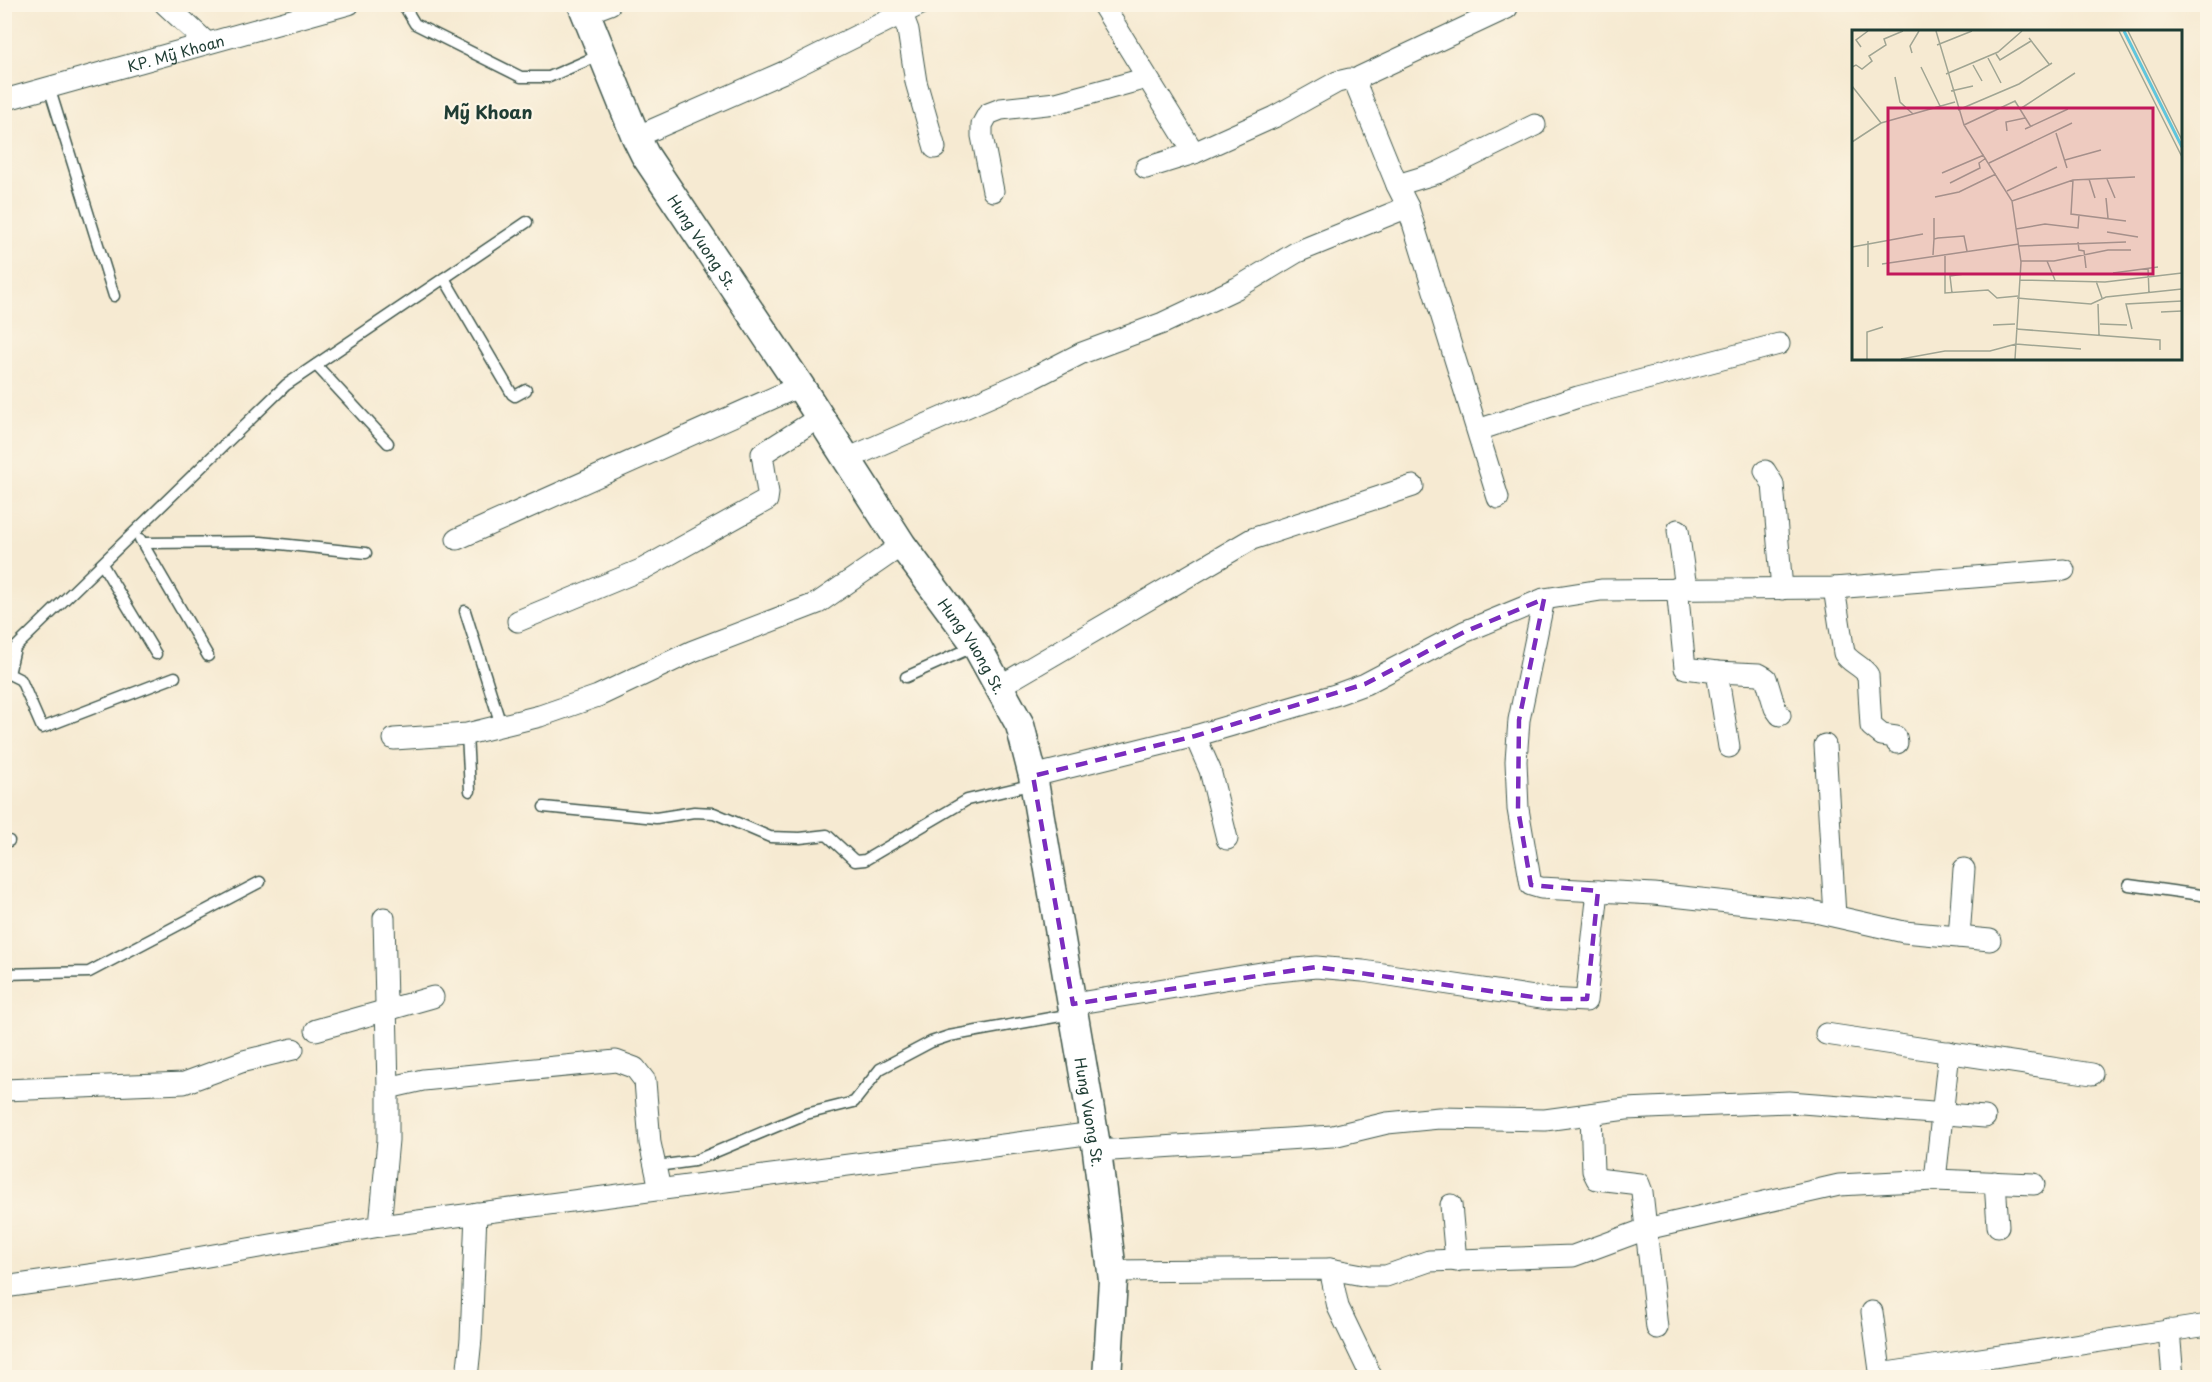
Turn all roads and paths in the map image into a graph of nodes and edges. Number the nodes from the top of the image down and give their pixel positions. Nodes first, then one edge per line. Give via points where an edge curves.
1 (165, 4) edge
2 (349, 4) edge
3 (403, 4) edge
4 (1102, 5) edge
5 (593, 7) edge
6 (1507, 8) dead end
7 (912, 9) edge
8 (207, 43) junction
9 (602, 54) junction
10 (1147, 78) junction
11 (1357, 82) junction
12 (49, 87) junction
13 (4, 100) edge
14 (1535, 125) dead end
15 (636, 137) junction
16 (935, 148) dead end
17 (1194, 153) junction
18 (1146, 168) dead end
19 (1398, 185) junction
20 (993, 191) dead end
21 (1408, 207) junction
22 (526, 222) dead end
23 (444, 278) junction
24 (114, 296) dead end
25 (1779, 344) dead end
26 (316, 366) junction
27 (800, 386) junction
28 (526, 390) dead end
29 (820, 417) junction
30 (1478, 430) junction
31 (388, 443) dead end
32 (847, 459) junction
33 (1765, 471) dead end
34 (1413, 486) dead end
35 (1498, 498) dead end
36 (1678, 530) dead end
37 (136, 531) junction
38 (457, 539) dead end
39 (143, 543) junction
40 (902, 545) junction
41 (366, 553) dead end
42 (102, 564) junction
43 (2064, 570) dead end
44 (1682, 588) junction
45 (1834, 588) junction
46 (1782, 589) junction
47 (1545, 599) junction
48 (465, 611) dead end
49 (518, 621) dead end
50 (976, 645) junction
51 (156, 654) dead end
52 (208, 656) dead end
53 (1717, 672) junction
54 (7, 675) edge
55 (906, 676) dead end
56 (175, 677) dead end
57 (1000, 686) junction
58 (1780, 715) dead end
59 (501, 725) junction
60 (467, 734) junction
61 (1195, 736) junction
62 (394, 739) dead end
63 (1897, 743) dead end
64 (1825, 745) dead end
65 (1729, 747) dead end
66 (1034, 780) junction
67 (470, 791) dead end
68 (544, 807) dead end
69 (1227, 839) dead end
70 (1964, 869) dead end
71 (260, 882) dead end
72 (2129, 885) dead end
73 (1598, 891) junction
74 (2208, 896) edge
75 (1836, 916) junction
76 (384, 918) dead end
77 (1959, 937) junction
78 (1990, 940) dead end
79 (4, 974) edge
80 (434, 997) dead end
81 (1074, 1008) junction
82 (386, 1012) junction
83 (316, 1030) dead end
84 (1826, 1034) dead end
85 (292, 1048) dead end
86 (1949, 1052) junction
87 (2092, 1074) dead end
88 (388, 1088) junction
89 (4, 1090) edge
90 (1591, 1114) junction
91 (1941, 1114) junction
92 (1985, 1117) dead end
93 (1096, 1142) junction
94 (657, 1166) junction
95 (1935, 1179) junction
96 (1995, 1182) junction
97 (2034, 1184) dead end
98 (660, 1189) junction
99 (1451, 1205) dead end
100 (476, 1213) junction
101 (380, 1226) junction
102 (1998, 1226) dead end
103 (1646, 1229) junction
104 (1456, 1261) junction
105 (1330, 1269) junction
106 (1112, 1271) junction
107 (4, 1287) edge
108 (1872, 1312) dead end
109 (2208, 1325) edge
110 (1657, 1329) dead end
111 (2169, 1330) junction
112 (1880, 1376) edge
113 (467, 1377) edge
114 (1107, 1377) edge
115 (1372, 1377) edge
116 (2173, 1377) edge

1 - 8 street
2 - 8 street, KP. Mỹ Khoan
3 - 9 lane via 415,24 521,77 549,77
4 - 10 street
5 - 9 street, Hung Vuong St.
6 - 11 street via 1359,77
7 - 15 street via 784,72
7 - 16 street via 908,30 916,82
8 - 12 street, KP. Mỹ Khoan
9 - 15 street, Hung Vuong St.
10 - 17 street
10 - 20 street via 1056,104 1001,109 988,114 982,136
11 - 17 street via 1350,78 1337,82 1274,117
11 - 19 street
12 - 13 street, KP. Mỹ Khoan
12 - 24 lane
14 - 19 street via 1437,173
15 - 27 street, Hung Vuong St.
17 - 18 street
19 - 21 street
21 - 30 street
21 - 32 street via 1297,252 1237,288 1163,323 1082,353
22 - 23 lane
23 - 26 lane
23 - 28 lane via 512,394
25 - 30 street via 1578,397
26 - 31 lane
26 - 37 lane via 286,385
27 - 29 street, Hung Vuong St.
27 - 38 street
29 - 32 street, Hung Vuong St.
29 - 49 street via 762,454 767,500 643,569
30 - 35 street
32 - 40 street, Hung Vuong St.
33 - 46 street via 1773,484
34 - 57 street via 1252,539
36 - 44 street
37 - 39 lane
37 - 42 lane
39 - 41 lane via 261,542
39 - 52 lane
40 - 50 street, Hung Vuong St.
40 - 59 street via 818,603 693,651 598,696
42 - 51 lane
42 - 54 lane via 15,648
43 - 45 street
44 - 46 street
44 - 47 street via 1601,590
44 - 53 street via 1685,668
45 - 46 street
45 - 63 street via 1844,653 1868,675 1871,726 1882,735 1896,737
47 - 61 street via 1464,632 1365,684
47 - 73 street via 1519,720 1516,761 1528,876 1531,885 1540,888
48 - 59 lane
50 - 55 lane
50 - 57 street, Hung Vuong St.
53 - 58 street via 1759,674 1766,678
53 - 65 street
54 - 56 lane via 21,680 42,728
57 - 66 street, Hung Vuong St. via 1020,725
59 - 60 street
60 - 62 street
60 - 67 lane
61 - 66 street
61 - 69 street via 1210,770
64 - 75 street
66 - 68 lane via 967,800 866,860 855,861 827,835 770,837 714,813 656,818
66 - 81 street, Hung Vuong St.
70 - 77 street
71 - 79 lane via 89,972
72 - 74 lane
73 - 75 street
73 - 81 street via 1586,1001 1548,999 1364,970 1316,968 1267,972
75 - 77 street via 1904,932
76 - 82 street
77 - 78 street
80 - 82 street
81 - 93 street, Hung Vuong St.
81 - 94 lane via 931,1042 880,1069 854,1101 797,1117 694,1161
82 - 83 street
82 - 88 street
84 - 86 street
85 - 89 street via 184,1083
86 - 87 street
86 - 91 street
88 - 94 street via 423,1080 616,1061 635,1068 645,1081 650,1143
88 - 101 street via 388,1140
90 - 91 street via 1789,1102
90 - 93 street via 1545,1120 1439,1118 1333,1136
90 - 103 street via 1594,1175 1602,1181 1639,1184
91 - 92 street
91 - 95 street
93 - 98 street
93 - 106 street, Hung Vuong St.
94 - 98 street
95 - 96 street
95 - 103 street via 1839,1185
96 - 97 street
96 - 102 street
98 - 100 street
99 - 104 street
100 - 101 street
100 - 113 street
101 - 107 street
103 - 104 street via 1572,1256
103 - 110 street
104 - 105 street via 1429,1261 1386,1276
105 - 106 street
105 - 115 street via 1338,1307
106 - 114 street, Hung Vuong St.
108 - 112 street
109 - 111 street
111 - 112 street
111 - 116 street

